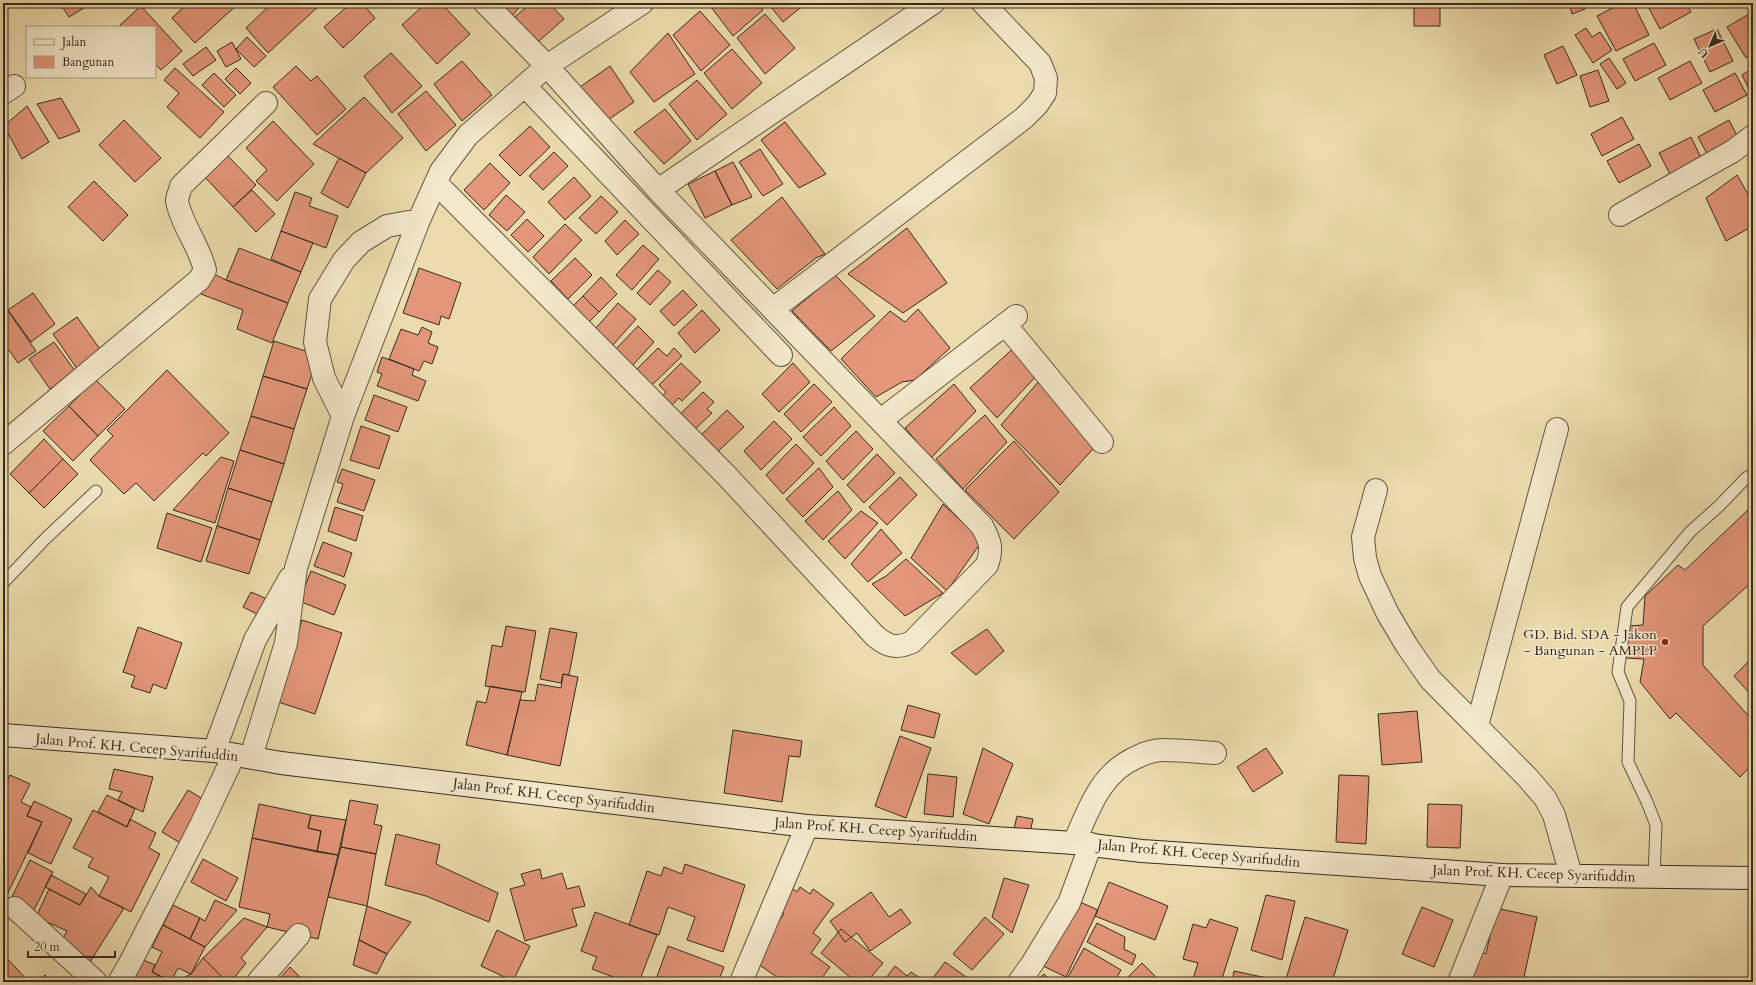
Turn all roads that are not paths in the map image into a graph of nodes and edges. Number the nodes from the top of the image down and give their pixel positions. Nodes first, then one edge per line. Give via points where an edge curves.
1 (485, 3) edge
2 (642, 3) edge
3 (933, 3) edge
4 (983, 3) edge
5 (547, 66) junction
6 (525, 86) junction
7 (266, 103) dead end
8 (1753, 136) edge
9 (436, 183) junction
10 (658, 190) junction
11 (1620, 215) dead end
12 (419, 220) junction
13 (773, 309) junction
14 (781, 355) dead end
15 (343, 416) junction
16 (880, 420) junction
17 (1557, 429) dead end
18 (1102, 442) dead end
19 (3, 444) edge
20 (1753, 474) edge
21 (1376, 490) dead end
22 (96, 491) dead end
23 (296, 568) junction
24 (3, 584) edge
25 (1476, 726) junction
26 (3, 735) edge
27 (1215, 753) dead end
28 (233, 754) junction
29 (807, 826) junction
30 (1083, 844) junction
31 (1502, 875) junction
32 (1571, 875) junction
33 (1654, 877) junction
34 (1753, 878) edge
35 (15, 908) dead end
36 (299, 935) dead end
37 (96, 982) edge
38 (119, 982) edge
39 (258, 982) edge
40 (741, 982) edge
41 (1019, 982) edge
42 (1459, 982) edge

1 - 5 street
2 - 5 street
3 - 10 street
4 - 13 street via 1040,63 1046,78 1045,93 1037,105 1024,118
5 - 6 street
5 - 10 street
6 - 9 street via 468,135 441,171
6 - 14 street
7 - 19 street via 181,186 177,200 205,270 199,280
8 - 11 street via 1733,151
9 - 12 street
9 - 16 street via 726,475 875,636 882,642 901,647 912,642 987,565 990,555 989,540 982,526
10 - 13 street
12 - 15 street
12 - 15 street via 388,226 361,242 344,260 320,299 315,342 324,378
13 - 16 street
15 - 23 street
16 - 18 street via 1010,320
17 - 25 street
20 - 33 lane via 1690,532 1627,607 1618,672 1630,700 1628,762 1648,802 1656,825
21 - 25 street via 1363,537 1370,576 1388,614 1430,679
22 - 24 lane via 45,539
23 - 28 street via 286,643
23 - 28 street via 255,640
25 - 32 street via 1545,798 1554,815
26 - 28 street, Jalan Prof. KH. Cecep Syarifuddin
27 - 30 street via 1162,750 1148,752 1129,760 1112,773 1094,796
28 - 29 street, Jalan Prof. KH. Cecep Syarifuddin via 289,764
28 - 38 street via 201,825
29 - 30 street, Jalan Prof. KH. Cecep Syarifuddin
29 - 40 street
30 - 31 street, Jalan Prof. KH. Cecep Syarifuddin via 1142,851
30 - 41 street via 1069,903
31 - 32 street, Jalan Prof. KH. Cecep Syarifuddin
31 - 42 street
32 - 33 street, Jalan Prof. KH. Cecep Syarifuddin
33 - 34 street, Jalan Prof. KH. Cecep Syarifuddin
35 - 37 street
36 - 39 street

